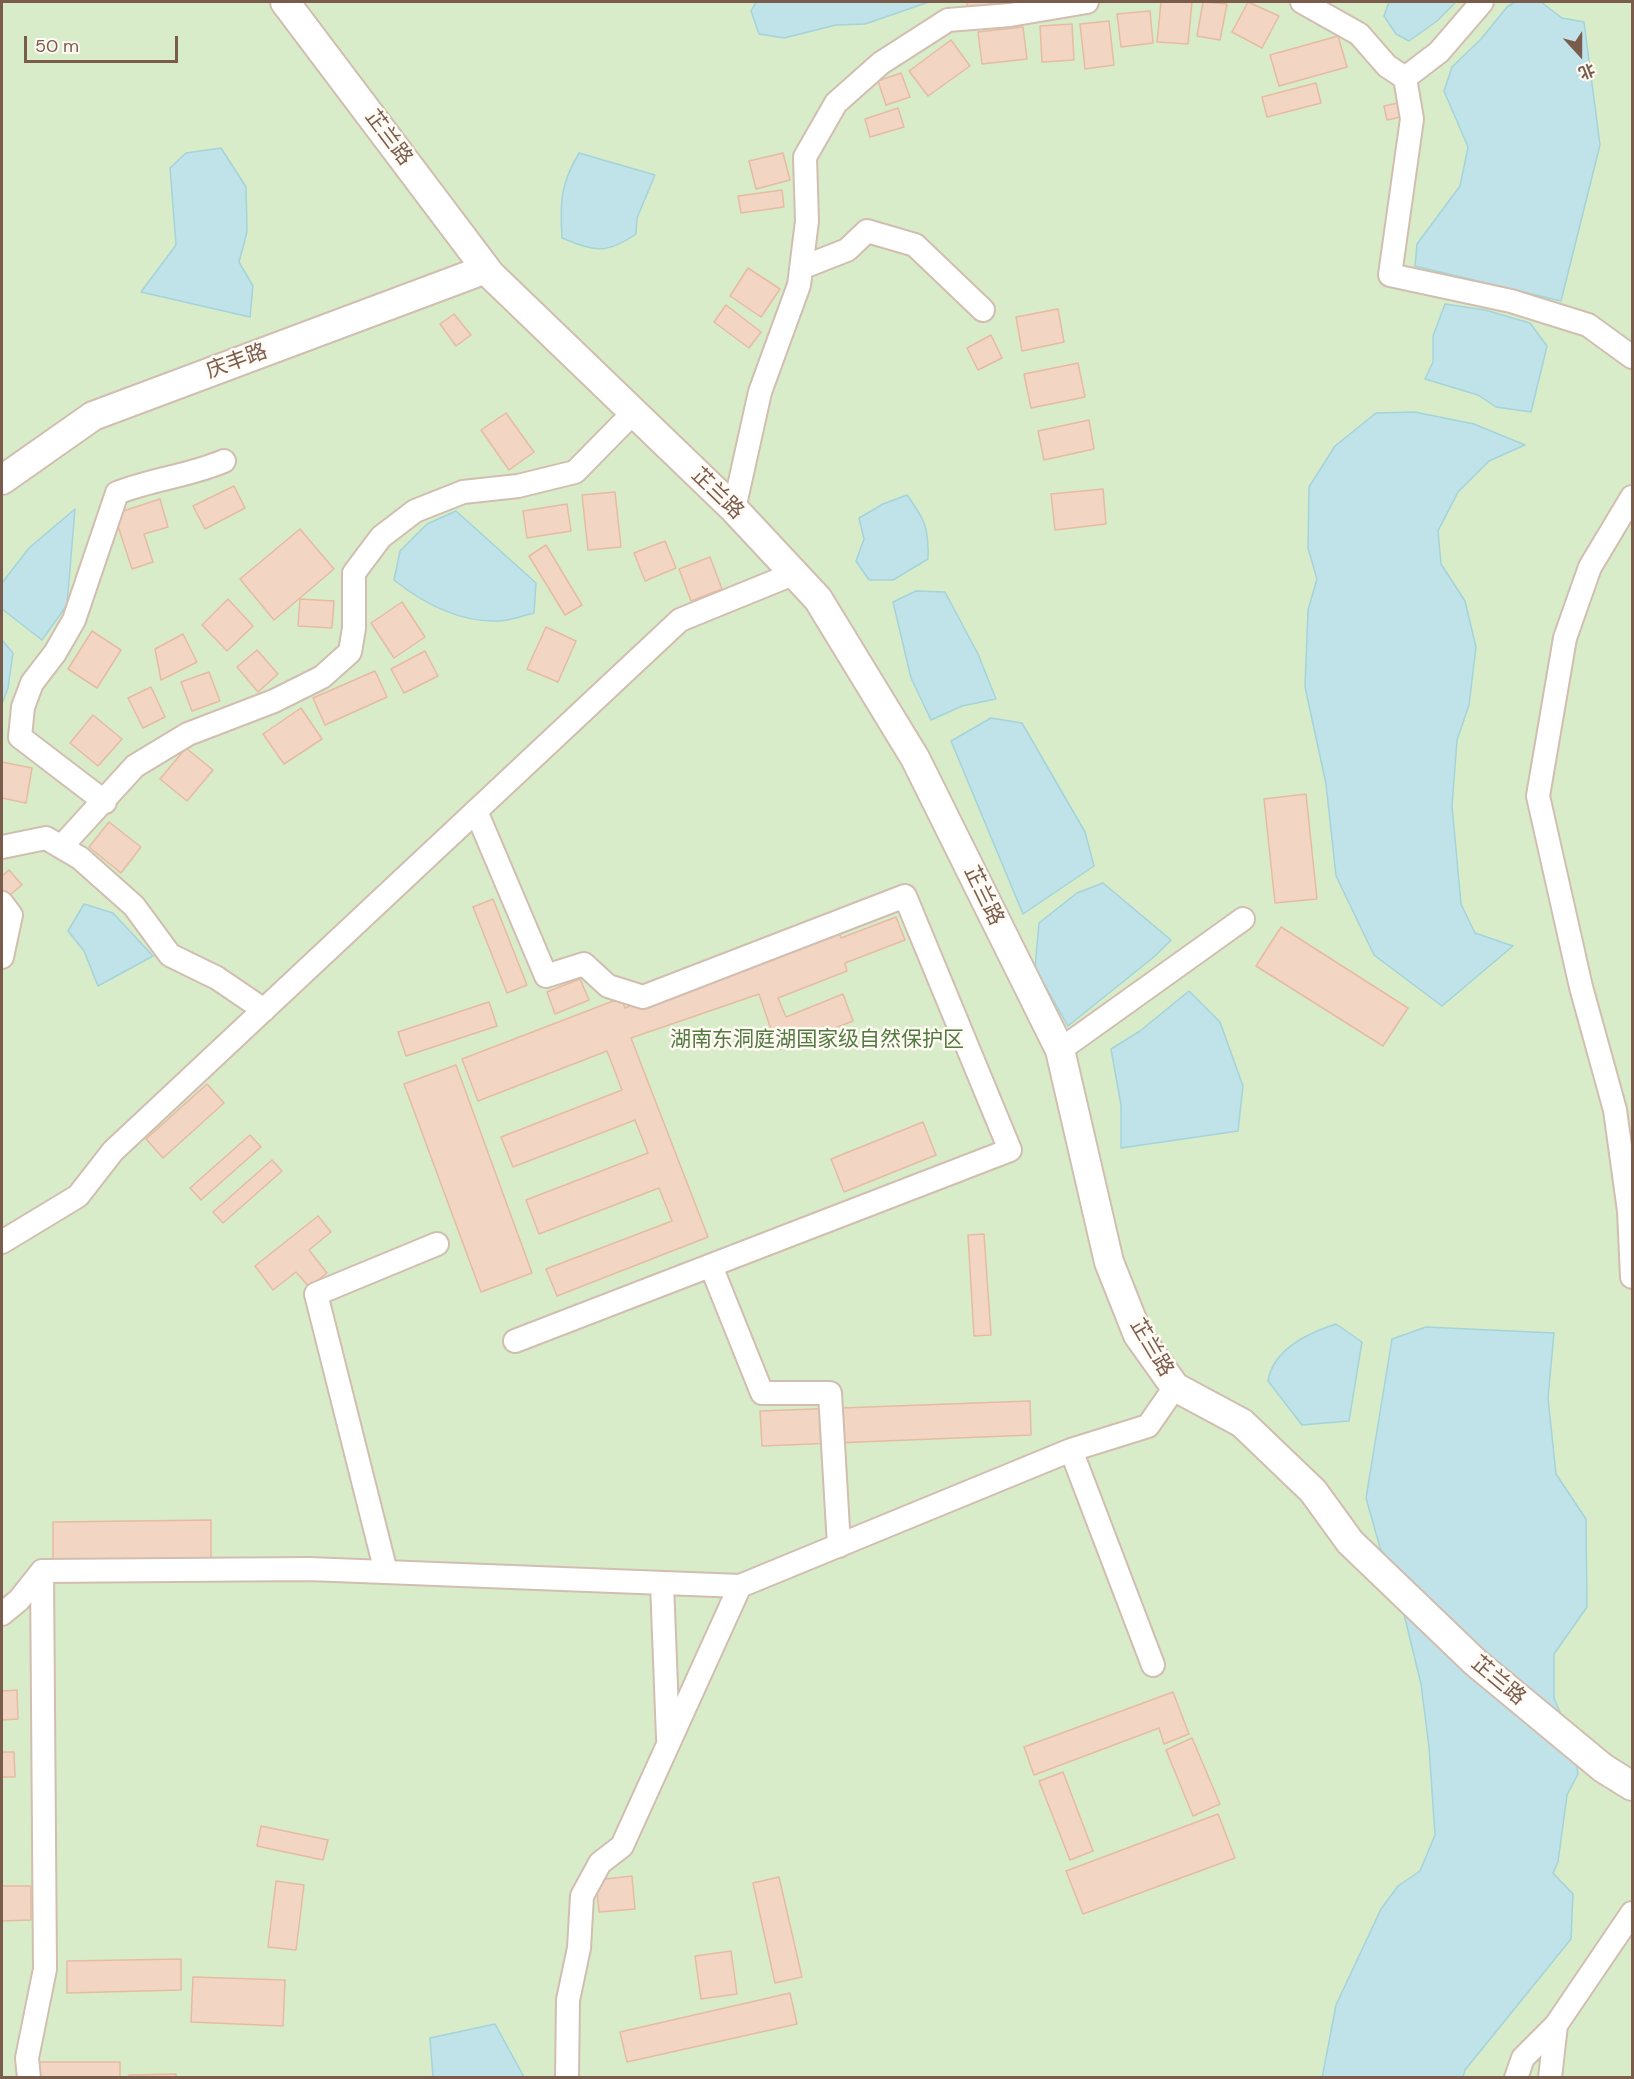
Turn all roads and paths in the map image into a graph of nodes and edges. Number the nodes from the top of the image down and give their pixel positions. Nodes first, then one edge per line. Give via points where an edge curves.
1 (285, 2) edge
2 (1087, 2) edge
3 (1302, 2) edge
4 (1482, 2) edge
5 (1405, 78) junction
6 (801, 268) junction
7 (486, 269) junction
8 (983, 310) dead end
9 (1632, 357) edge
10 (633, 413) junction
11 (224, 461) dead end
12 (2, 480) edge
13 (1632, 497) edge
14 (734, 509) junction
15 (793, 574) junction
16 (105, 802) junction
17 (476, 811) junction
18 (2, 847) edge
19 (61, 847) junction
20 (2, 903) edge
21 (1243, 919) dead end
22 (2, 957) edge
23 (264, 1010) junction
24 (1060, 1050) junction
25 (2, 1242) edge
26 (437, 1244) dead end
27 (711, 1266) junction
28 (1632, 1277) edge
29 (515, 1341) dead end
30 (1175, 1387) junction
31 (1071, 1450) junction
32 (839, 1546) junction
33 (42, 1571) junction
34 (386, 1572) junction
35 (662, 1583) junction
36 (740, 1587) junction
37 (2, 1614) edge
38 (1153, 1665) dead end
39 (668, 1744) junction
40 (1632, 1786) edge
41 (1632, 1913) edge
42 (1556, 2025) junction
43 (29, 2078) edge
44 (567, 2078) edge
45 (1516, 2078) edge
46 (1550, 2078) edge

1 - 7 street, 芷兰路
2 - 6 street via 1010,15 948,20 881,63 836,103 805,157 807,221
3 - 5 street via 1359,34 1387,66
4 - 5 street via 1439,52
5 - 9 street via 1412,119 1390,275 1511,301 1588,325
6 - 8 street via 847,250 867,231 915,245
6 - 14 street via 799,285 760,392
7 - 10 street, 芷兰路
7 - 12 street, 庆丰路 via 93,416
10 - 14 street, 芷兰路
10 - 16 street via 575,472 518,486 463,492 415,510 381,537 354,573 350,652 322,676 274,701 188,734 135,766
11 - 16 street via 195,473 117,493 74,620 32,683 23,707 20,737
13 - 28 street via 1590,567 1565,638 1538,796 1578,975 1615,1110 1629,1211
14 - 15 street, 芷兰路
15 - 17 street via 680,620
15 - 24 street, 芷兰路 via 818,599 915,759
16 - 19 street
17 - 23 street
17 - 27 street via 546,976 584,964 608,986 643,997 905,896 1010,1150
18 - 19 street via 46,838
19 - 23 street via 80,858 134,906 170,956 217,978
20 - 22 street via 11,915
21 - 24 street
23 - 25 street via 114,1151 78,1196
24 - 30 street, 芷兰路 via 1109,1262 1138,1335
26 - 34 street via 316,1294
27 - 29 street
27 - 32 street via 762,1393 830,1393
30 - 31 street via 1148,1426
30 - 40 street, 芷兰路 via 1242,1423 1313,1491 1350,1542 1475,1662 1603,1768
31 - 32 street
31 - 38 street
32 - 36 street
33 - 34 street
33 - 37 street
33 - 43 street via 45,1969 27,2058
34 - 35 street
35 - 36 street
35 - 39 street
36 - 39 street
39 - 44 street via 622,1846 600,1863 582,1896 579,1948 568,2000
41 - 42 street
42 - 45 street via 1523,2058
42 - 46 street

